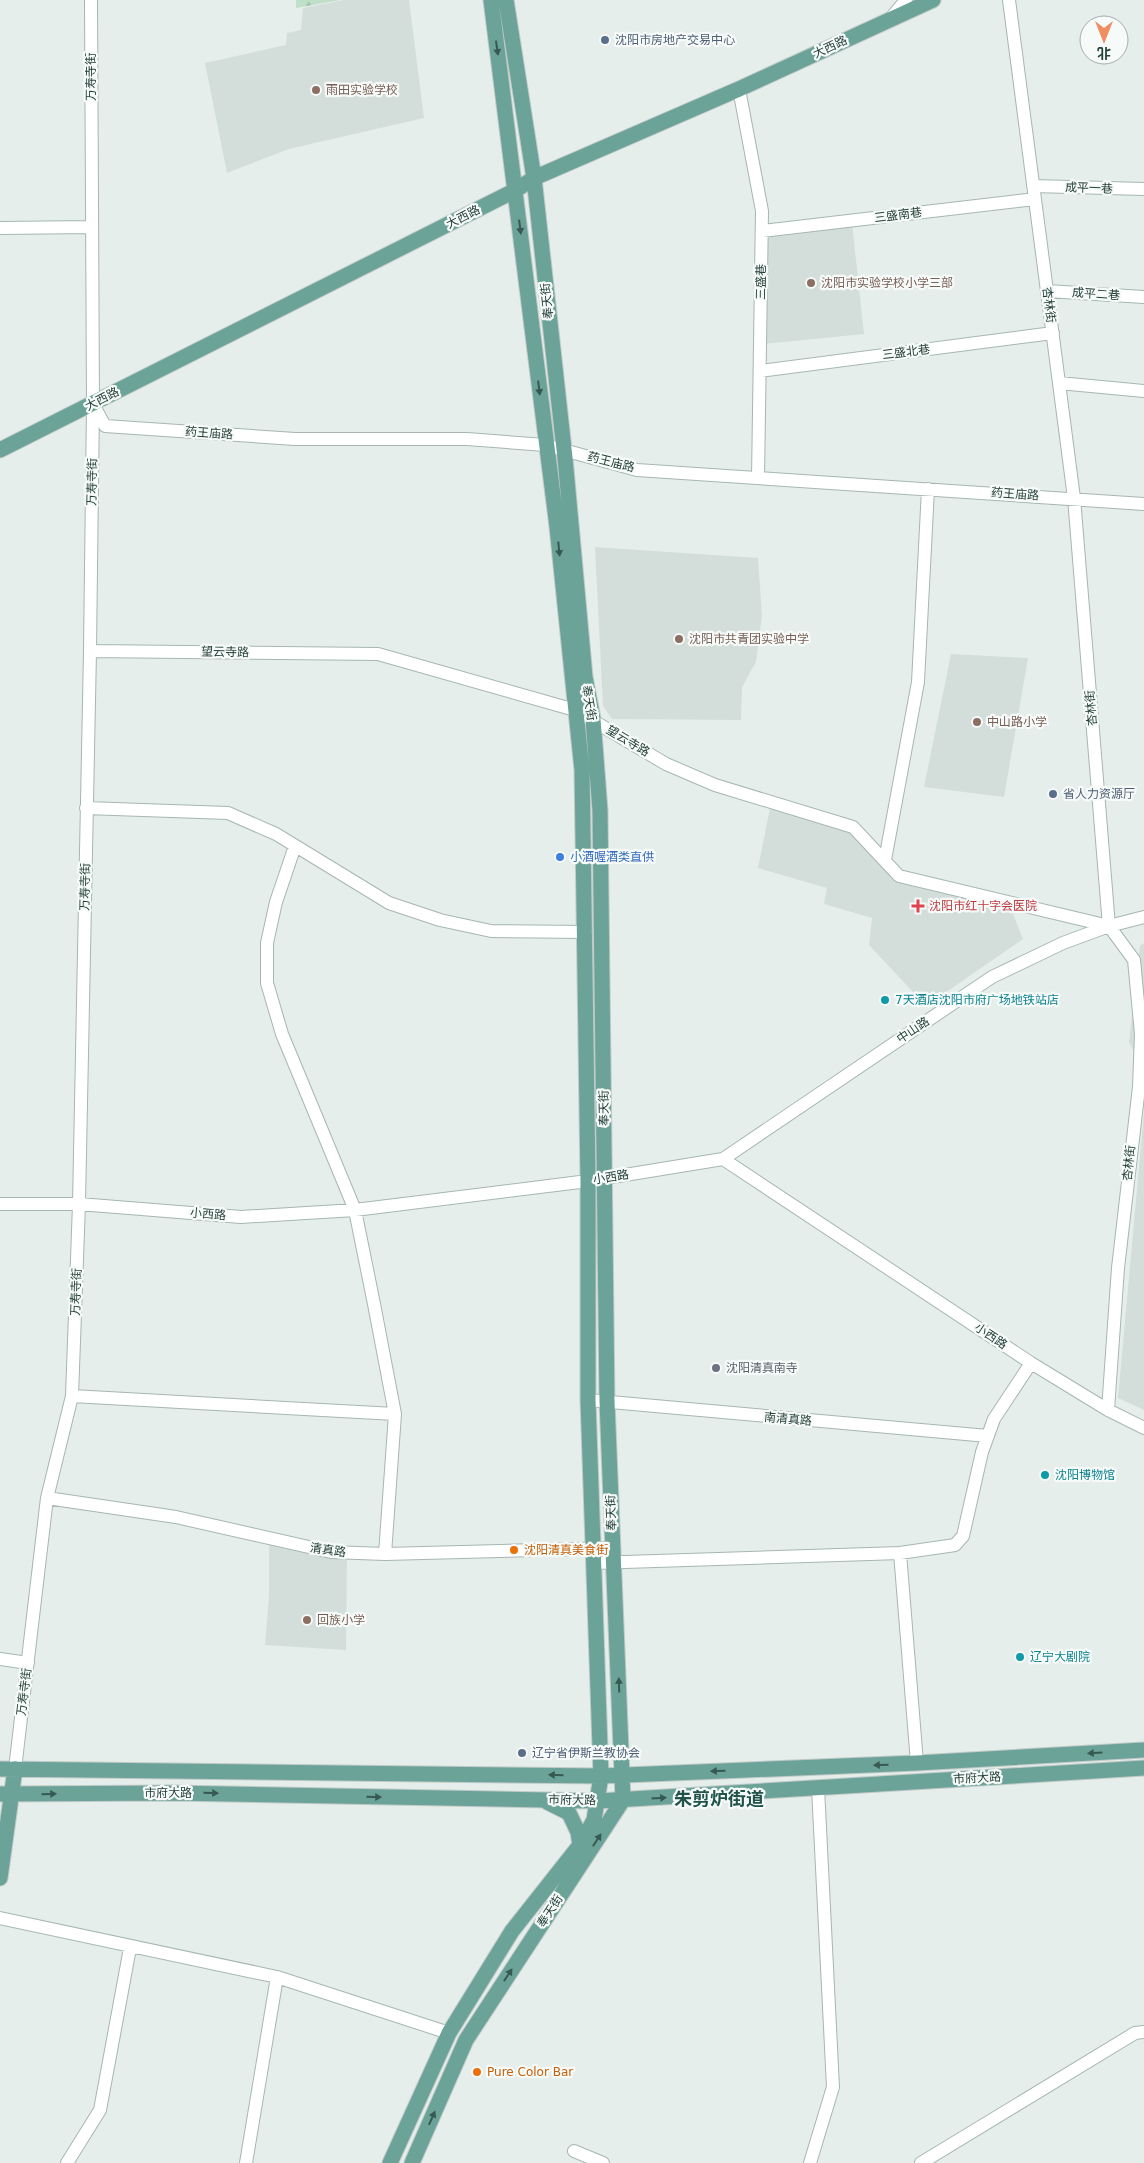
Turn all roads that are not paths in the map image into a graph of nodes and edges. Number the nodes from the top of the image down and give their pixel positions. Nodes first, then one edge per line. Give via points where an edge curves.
1 (91, 0) edge
2 (491, 0) edge
3 (506, 0) edge
4 (906, 0) edge
5 (933, 0) edge
6 (1009, 0) edge
7 (889, 20) junction
8 (740, 89) junction
9 (534, 178) junction
10 (516, 190) junction
11 (1144, 190) edge
12 (1034, 193) junction
13 (92, 227) junction
14 (0, 228) edge
15 (762, 231) junction
16 (1047, 291) junction
17 (1144, 297) edge
18 (1053, 333) junction
19 (760, 371) junction
20 (1059, 383) junction
21 (1144, 391) edge
22 (93, 404) junction
23 (545, 445) junction
24 (0, 450) edge
25 (563, 450) junction
26 (758, 478) junction
27 (928, 489) junction
28 (1074, 498) junction
29 (1144, 504) edge
30 (90, 651) junction
31 (575, 710) junction
32 (593, 720) junction
33 (86, 808) junction
34 (295, 846) junction
35 (885, 860) junction
36 (1144, 918) edge
37 (1109, 926) junction
38 (586, 932) junction
39 (723, 1159) junction
40 (606, 1178) junction
41 (588, 1181) junction
42 (0, 1204) edge
43 (79, 1204) junction
44 (355, 1210) junction
45 (1031, 1363) junction
46 (72, 1396) junction
47 (588, 1400) junction
48 (607, 1401) junction
49 (1108, 1410) junction
50 (395, 1414) junction
51 (1144, 1428) edge
52 (988, 1436) junction
53 (47, 1498) junction
54 (900, 1553) junction
55 (385, 1554) junction
56 (593, 1556) junction
57 (613, 1556) junction
58 (0, 1659) edge
59 (28, 1664) junction
60 (1144, 1750) edge
61 (917, 1763) junction
62 (1144, 1768) edge
63 (8, 1769) edge
64 (623, 1774) junction
65 (601, 1776) junction
66 (818, 1788) junction
67 (6, 1794) edge
68 (541, 1800) junction
69 (623, 1800) junction
70 (598, 1801) junction
71 (580, 1846) junction
72 (0, 1878) edge
73 (0, 1918) edge
74 (130, 1948) junction
75 (277, 1977) junction
76 (1144, 2032) edge
77 (449, 2033) junction
78 (574, 2151) dead end
79 (67, 2163) edge
80 (246, 2163) edge
81 (390, 2163) edge
82 (412, 2163) edge
83 (603, 2163) edge
84 (810, 2163) edge
85 (921, 2163) edge

1 - 13 street, 万寿寺街
2 -> 10 main road, 奉天街
3 - 9 main road, 奉天街
4 - 7 street
5 - 7 main road, 大西路
6 - 12 street, 杏林街
7 - 8 main road, 大西路
8 - 9 main road, 大西路
8 - 15 street, 三盛巷 via 762,210
9 - 10 main road, 大西路
9 - 25 main road, 奉天街
10 - 22 main road, 大西路
10 -> 23 main road, 奉天街
11 - 12 street, 成平一巷
12 - 15 street, 三盛南巷
12 - 16 street, 杏林街
13 - 14 street
13 - 22 street, 万寿寺街
15 - 19 street, 三盛巷
16 - 17 street, 成平二巷
16 - 18 street, 杏林街
18 - 19 street, 三盛北巷
18 - 20 street, 杏林街
19 - 26 street, 三盛巷
20 - 21 street
20 - 28 street, 杏林街
22 - 23 street, 药王庙路 via 106,426 295,439 467,438
22 - 24 main road, 大西路
22 - 30 street, 万寿寺街
23 - 25 street, 药王庙路
23 -> 31 main road, 奉天街 via 557,527
25 - 26 street, 药王庙路 via 637,470
25 - 32 main road, 奉天街 via 585,677
26 - 27 street, 药王庙路
27 - 28 street, 药王庙路
27 - 35 street via 918,682
28 - 29 street, 药王庙路
28 - 37 street, 杏林街
30 - 31 street, 望云寺路 via 378,654
30 - 33 street, 万寿寺街
31 - 32 street, 望云寺路
31 - 38 main road, 奉天街 via 582,770
32 - 35 street, 望云寺路 via 666,764 715,785 853,826
32 - 40 main road, 奉天街 via 600,810
33 - 34 street via 228,813
33 - 43 street, 万寿寺街
34 - 38 street via 389,903 440,920 491,931
34 - 44 street via 276,902 269,935 267,984 282,1034
35 - 37 street, 望云寺路 via 899,876
36 - 37 street, 中山路
37 - 39 street, 中山路 via 1063,943 992,977
37 - 49 street, 杏林街 via 1134,960 1141,1034
38 - 41 main road, 奉天街
39 - 40 street, 小西路
39 - 45 street, 小西路
40 - 41 street, 小西路
40 - 48 main road, 奉天街
41 - 44 street, 小西路
41 - 47 main road, 奉天街
42 - 43 street, 小西路
43 - 44 street, 小西路 via 241,1217
43 - 46 street, 万寿寺街
44 - 50 street
45 - 49 street, 小西路
45 - 52 street, 清真路 via 994,1420
46 - 50 street
46 - 53 street, 万寿寺街
47 - 48 street, 南清真路
47 - 56 main road, 奉天街
48 - 52 street, 南清真路
48 - 57 main road, 奉天街
49 - 51 street, 小西路
50 - 55 street
52 - 54 street, 清真路 via 963,1536 955,1545
53 - 55 street, 清真路 via 176,1516 331,1552
53 - 59 street, 万寿寺街
54 - 57 street, 清真路
54 - 61 street
55 - 56 street, 清真路
56 - 57 street, 清真路
56 - 65 main road, 奉天街
64 -> 57 main road, 奉天街
58 - 59 street
59 - 63 street, 万寿寺街
60 -> 61 main road, 市府大路
61 -> 64 main road, 市府大路
62 - 66 main road, 市府大路
65 -> 63 main road, 市府大路
63 - 67 main road
64 - 65 main road, 市府大路
64 - 69 main road, 奉天街
65 - 70 main road, 奉天街
69 -> 66 main road, 市府大路
66 - 84 street via 833,2087
67 -> 68 main road, 市府大路 via 172,1793
67 - 72 main road
68 - 70 main road, 市府大路
68 - 71 main road via 569,1813 576,1826
69 - 70 main road, 市府大路
82 -> 69 main road, 奉天街 via 466,2040
70 - 71 main road, 奉天街 via 594,1820
71 - 77 main road, 奉天街 via 512,1931
73 - 74 street
74 - 75 street
74 - 79 street via 100,2110
75 - 77 street
75 - 80 street
76 - 85 street via 1135,2033
77 - 81 main road, 奉天街
78 - 83 street

